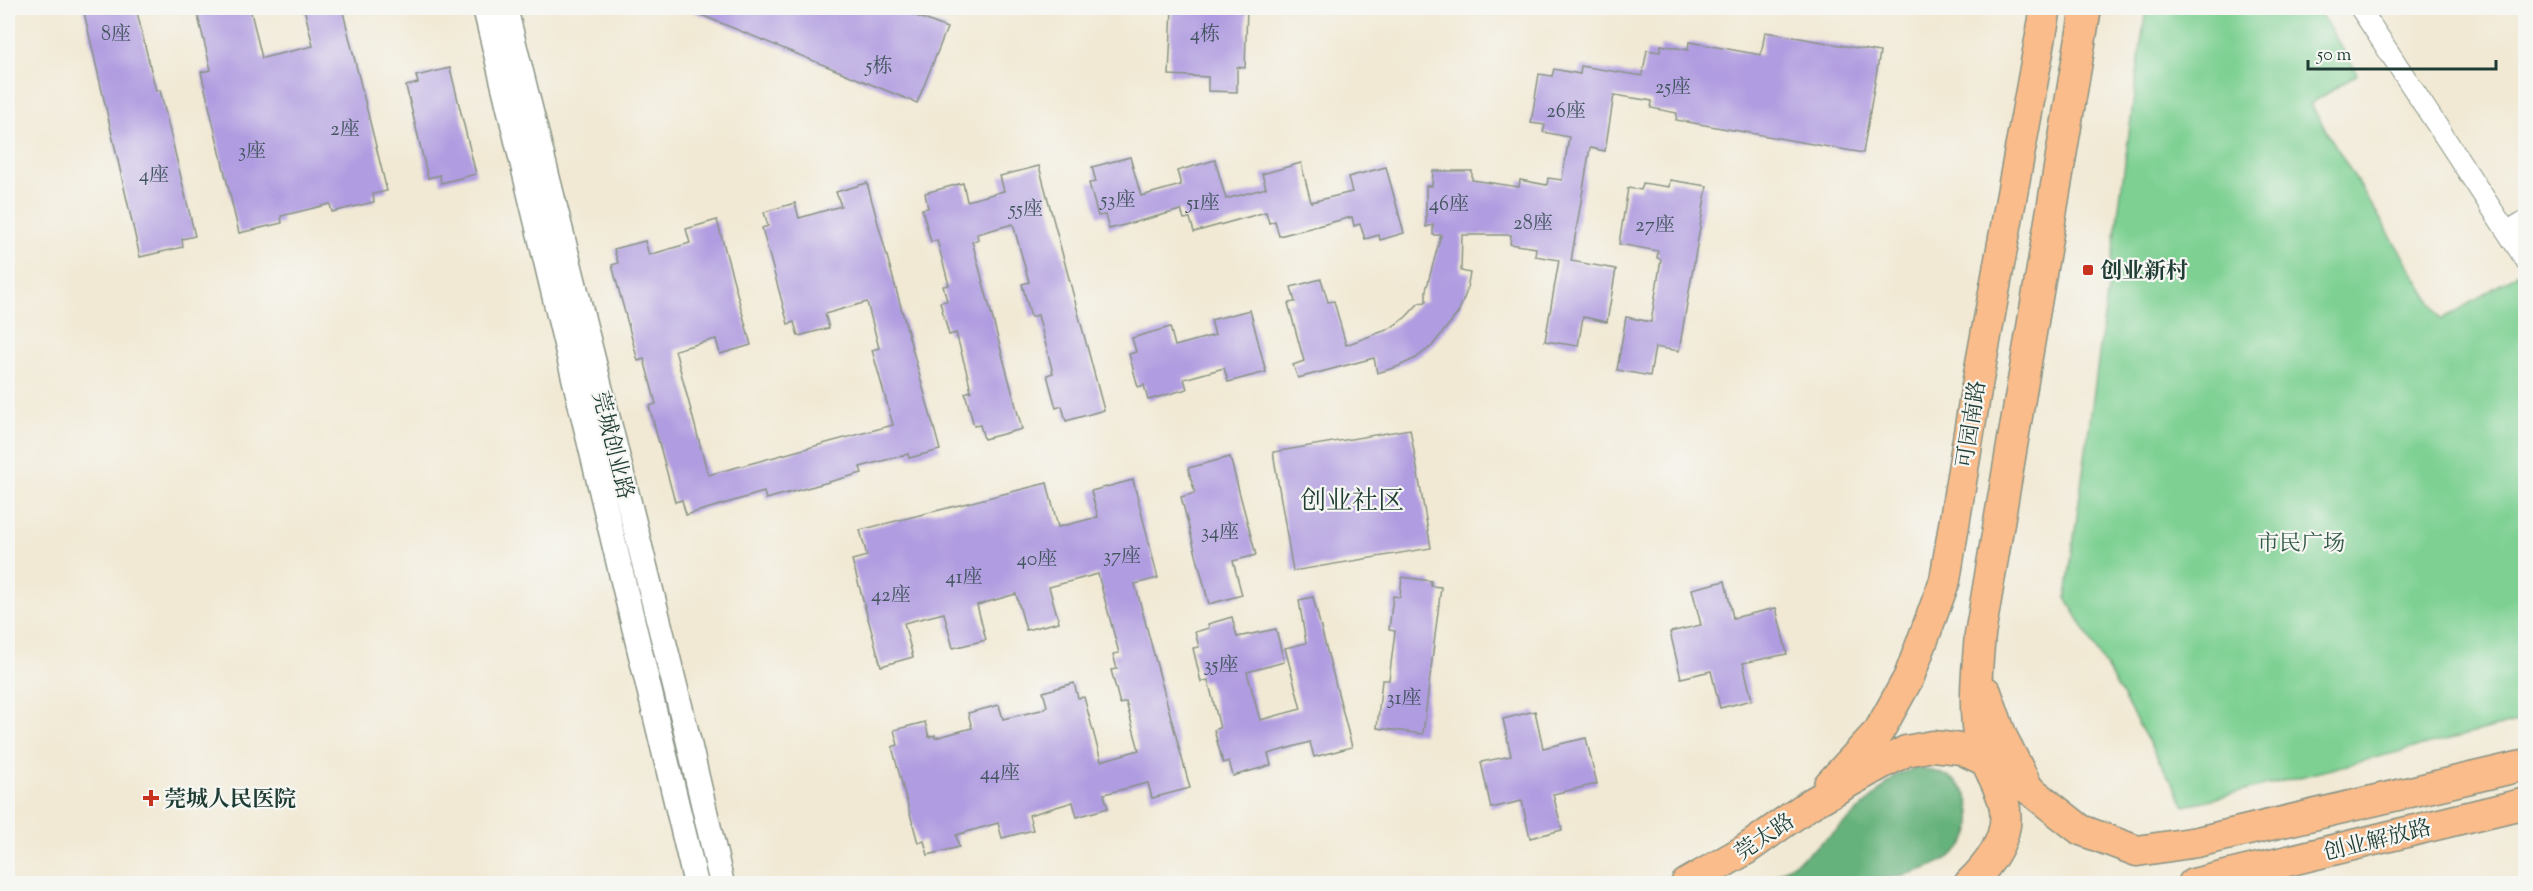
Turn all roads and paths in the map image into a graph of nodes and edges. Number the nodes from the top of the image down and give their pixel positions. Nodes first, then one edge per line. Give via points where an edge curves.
1 (485, 8) edge
2 (505, 8) edge
3 (2046, 8) edge
4 (2086, 8) edge
5 (2360, 8) edge
6 (2526, 220) edge
7 (2508, 231) junction
8 (2526, 261) edge
9 (1977, 667) junction
10 (1986, 761) junction
11 (2526, 765) edge
12 (2030, 790) junction
13 (2526, 803) edge
14 (1810, 804) junction
15 (696, 884) edge
16 (722, 884) edge
17 (1686, 884) edge
18 (1969, 884) edge
19 (2193, 884) edge

1 - 15 street, 莞城创业路
2 - 16 street, 莞城创业路
3 - 14 main road, 可园南路 via 1945,580 1910,676 1879,730
4 - 9 main road, 可园南路 via 1986,590
5 - 7 street
6 - 7 street
7 - 8 street
9 - 10 main road, 可园南路 via 1979,741
9 - 12 main road via 2002,737
10 - 12 main road, 创业解放路
10 - 14 main road, 创业解放路 via 1961,749 1934,746 1906,751
10 - 18 main road via 2004,801 2004,837 1985,869
11 - 12 main road, 创业解放路 via 2197,842 2137,851 2081,830
13 - 19 main road, 创业解放路
14 - 17 main road, 莞太路 via 1745,850

